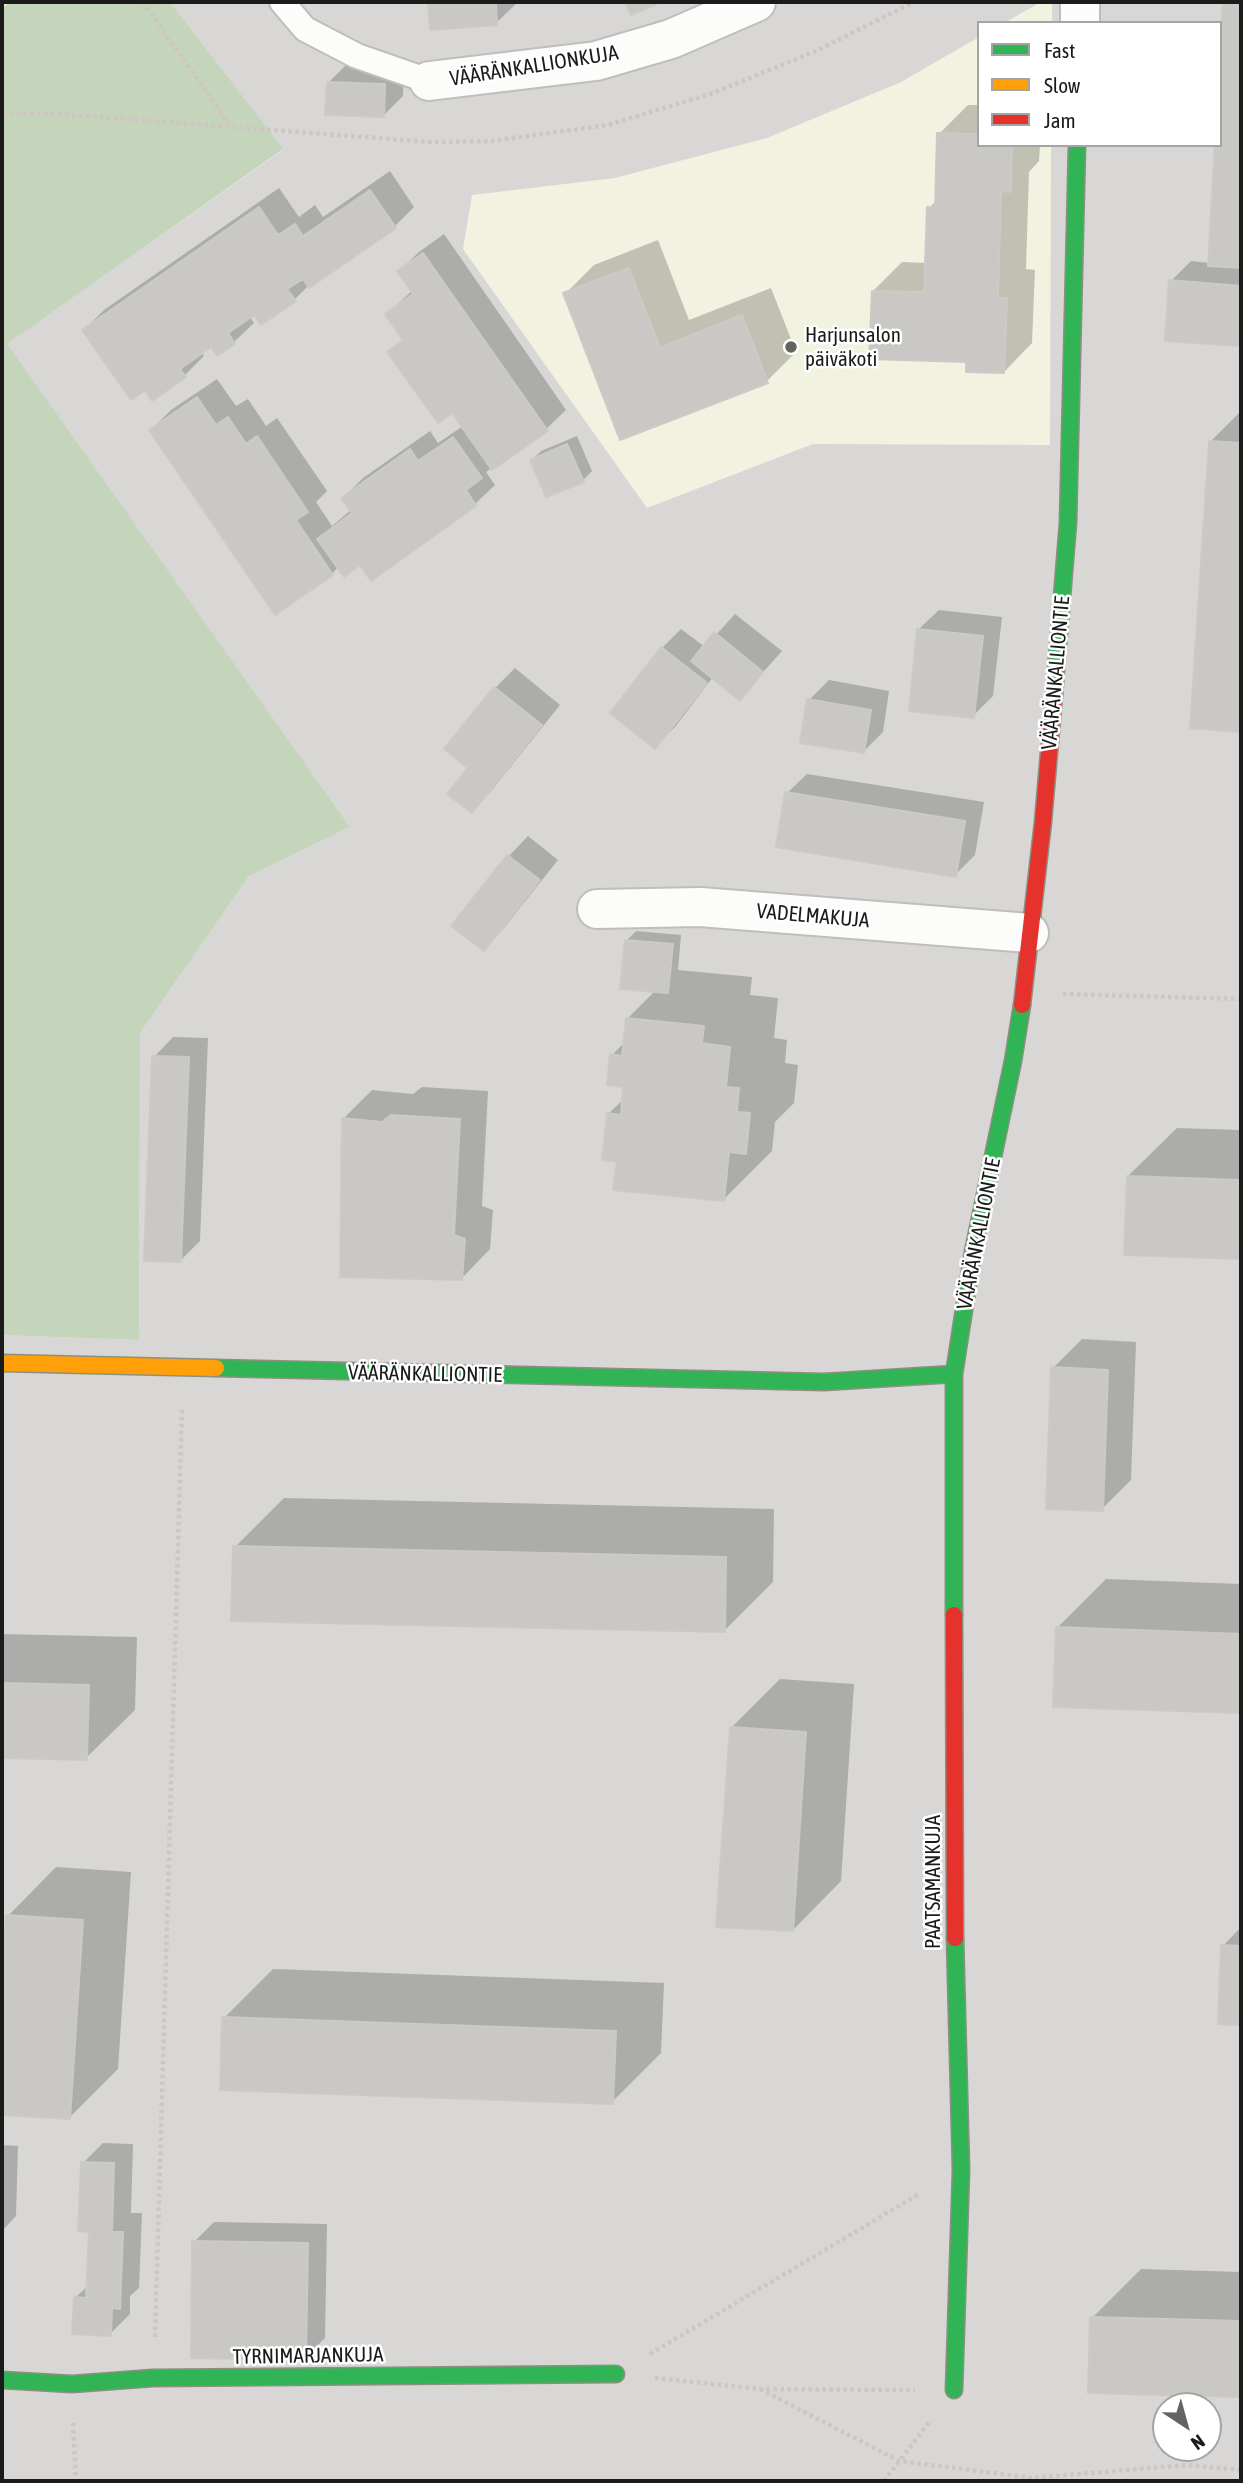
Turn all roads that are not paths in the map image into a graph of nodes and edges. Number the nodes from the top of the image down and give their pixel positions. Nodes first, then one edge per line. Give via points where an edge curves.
1 (282, 2) edge
2 (756, 2) edge
3 (1080, 2) edge
4 (1080, 21) edge
5 (429, 81) joint
6 (1077, 147) edge
7 (597, 909) dead end
8 (1030, 933) junction
9 (2, 1363) edge
10 (954, 1374) junction
11 (616, 2374) road end
12 (2, 2380) edge
13 (954, 2390) road end

1 - 5 lane via 305,29 357,55
2 - 5 street, VÄÄRÄNKALLIONKUJA via 671,39 596,61
3 - 4 street
6 - 8 street, VÄÄRÄNKALLIONTIE via 1068,523
7 - 8 street, VADELMAKUJA via 700,907
8 - 10 street, VÄÄRÄNKALLIONTIE via 1013,1061 973,1252
9 - 10 street, VÄÄRÄNKALLIONTIE via 824,1382
10 - 13 street, PAATSAMANKUJA via 954,1926 961,2170
11 - 12 street, TYRNIMARJANKUJA via 153,2378 72,2384

